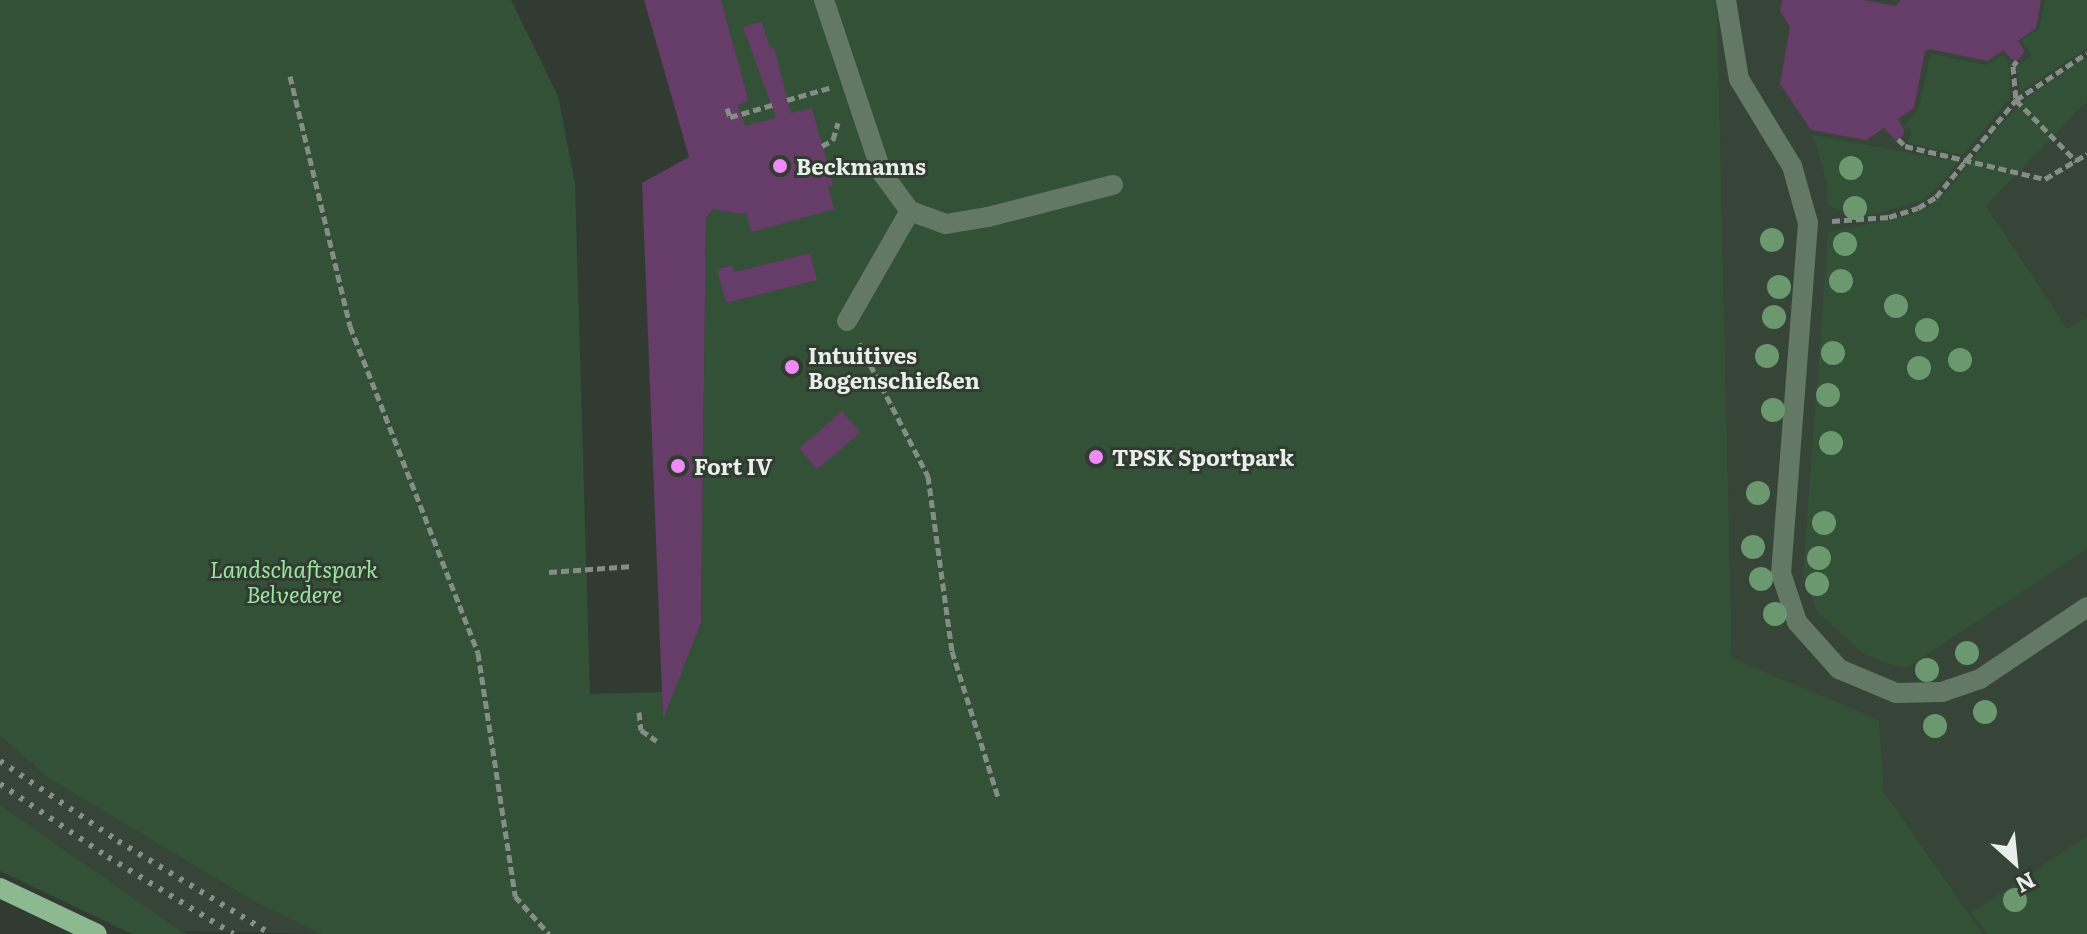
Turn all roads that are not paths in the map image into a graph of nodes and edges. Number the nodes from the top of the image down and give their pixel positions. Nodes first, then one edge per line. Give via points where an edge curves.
1 (824, 0) edge
2 (1726, 0) edge
3 (1113, 185) dead end
4 (910, 211) junction
5 (847, 321) road end
6 (2087, 607) edge
7 (0, 888) edge
8 (97, 934) edge

1 - 4 lane via 882,173
2 - 6 lane via 1739,79 1792,166 1808,223 1781,573 1797,622 1839,669 1896,693 1942,692 1980,679
3 - 4 lane via 946,224
4 - 5 lane
7 - 8 main road

